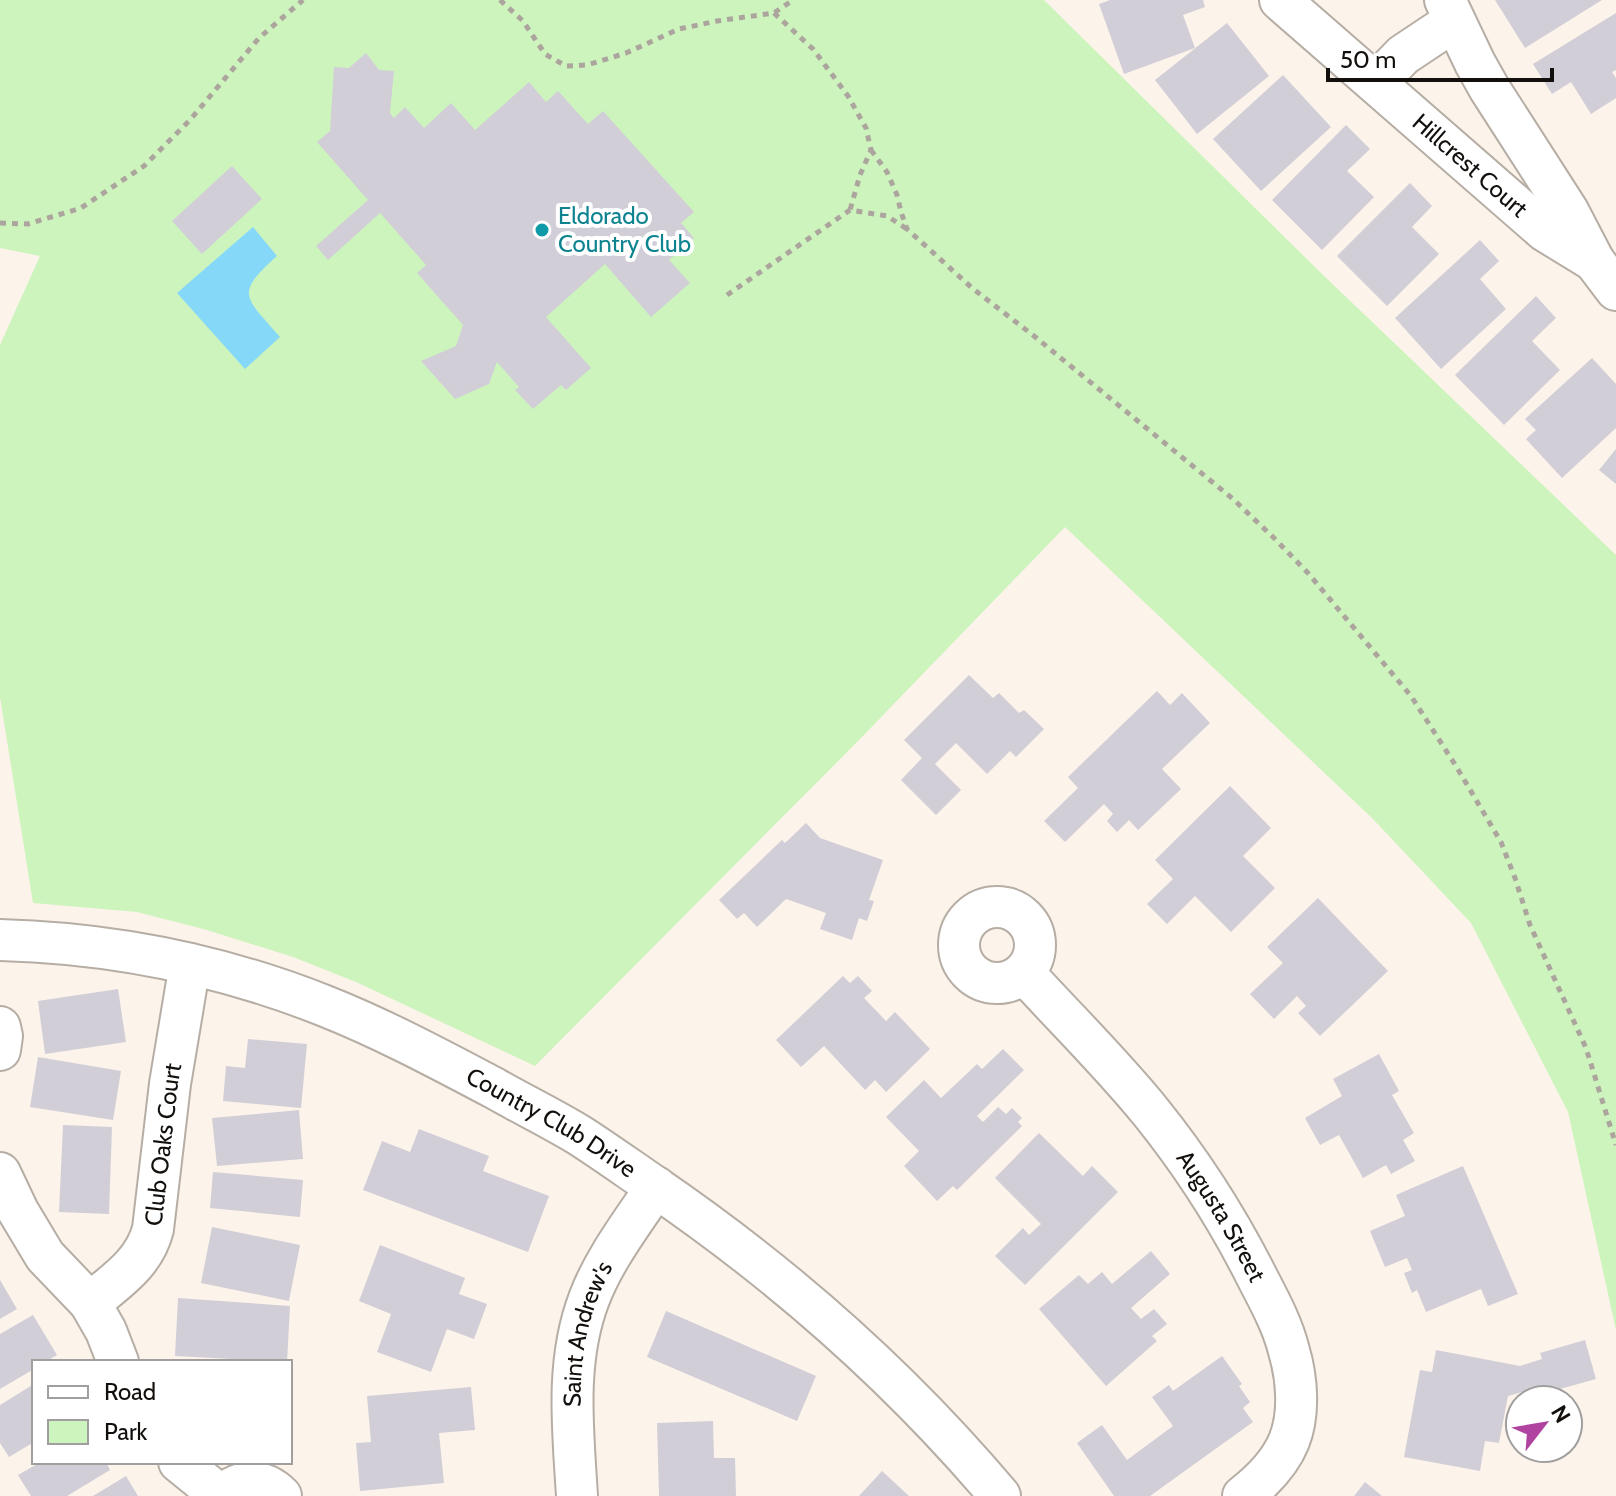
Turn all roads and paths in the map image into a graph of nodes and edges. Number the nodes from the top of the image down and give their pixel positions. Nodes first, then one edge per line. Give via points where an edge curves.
1 (303, 0) edge
2 (500, 0) edge
3 (793, 0) edge
4 (1280, 0) edge
5 (1450, 11) edge
6 (774, 13) junction
7 (1376, 83) junction
8 (871, 150) junction
9 (850, 210) junction
10 (0, 223) edge
11 (907, 229) junction
12 (1605, 275) edge
13 (727, 295) dead end
14 (0, 940) edge
15 (190, 964) junction
16 (1024, 973) dead end
17 (0, 1027) edge
18 (0, 1050) edge
19 (1616, 1145) edge
20 (0, 1173) edge
21 (656, 1187) junction
22 (90, 1303) junction
23 (117, 1360) edge
24 (182, 1464) edge
25 (222, 1496) edge
26 (281, 1496) edge
27 (577, 1496) edge
28 (1000, 1496) edge
29 (1243, 1496) edge

1 - 10 path via 259,38 144,166 81,208 28,224
2 - 6 path via 523,21 545,54 566,66 626,53 679,29
3 - 6 path
4 - 7 street, Hillcrest Court
5 - 7 street
5 - 12 street, Hillcrest Court via 1489,88
6 - 8 path via 813,49 848,96 866,128
7 - 12 street, Hillcrest Court via 1545,231
8 - 9 path
8 - 11 path via 887,172
9 - 11 path via 887,216
9 - 13 path
11 - 19 path via 1233,499 1308,573 1411,696 1501,842 1536,939 1586,1048
14 - 15 street, Country Club Drive via 77,944
15 - 21 street, Country Club Drive via 302,997 381,1030 554,1121
15 - 22 street, Club Oaks Court via 151,1239 140,1259
16 - 29 street, Augusta Street via 1170,1136 1224,1216 1279,1322 1294,1373 1290,1440 1269,1472
17 - 18 street
20 - 22 street via 45,1256
21 - 27 street, Saint Andrew's via 595,1284 578,1336 572,1395
21 - 28 street, Country Club Drive via 767,1268 858,1345
22 - 23 street
24 - 25 street
25 - 26 street via 231,1487 250,1482 270,1486

